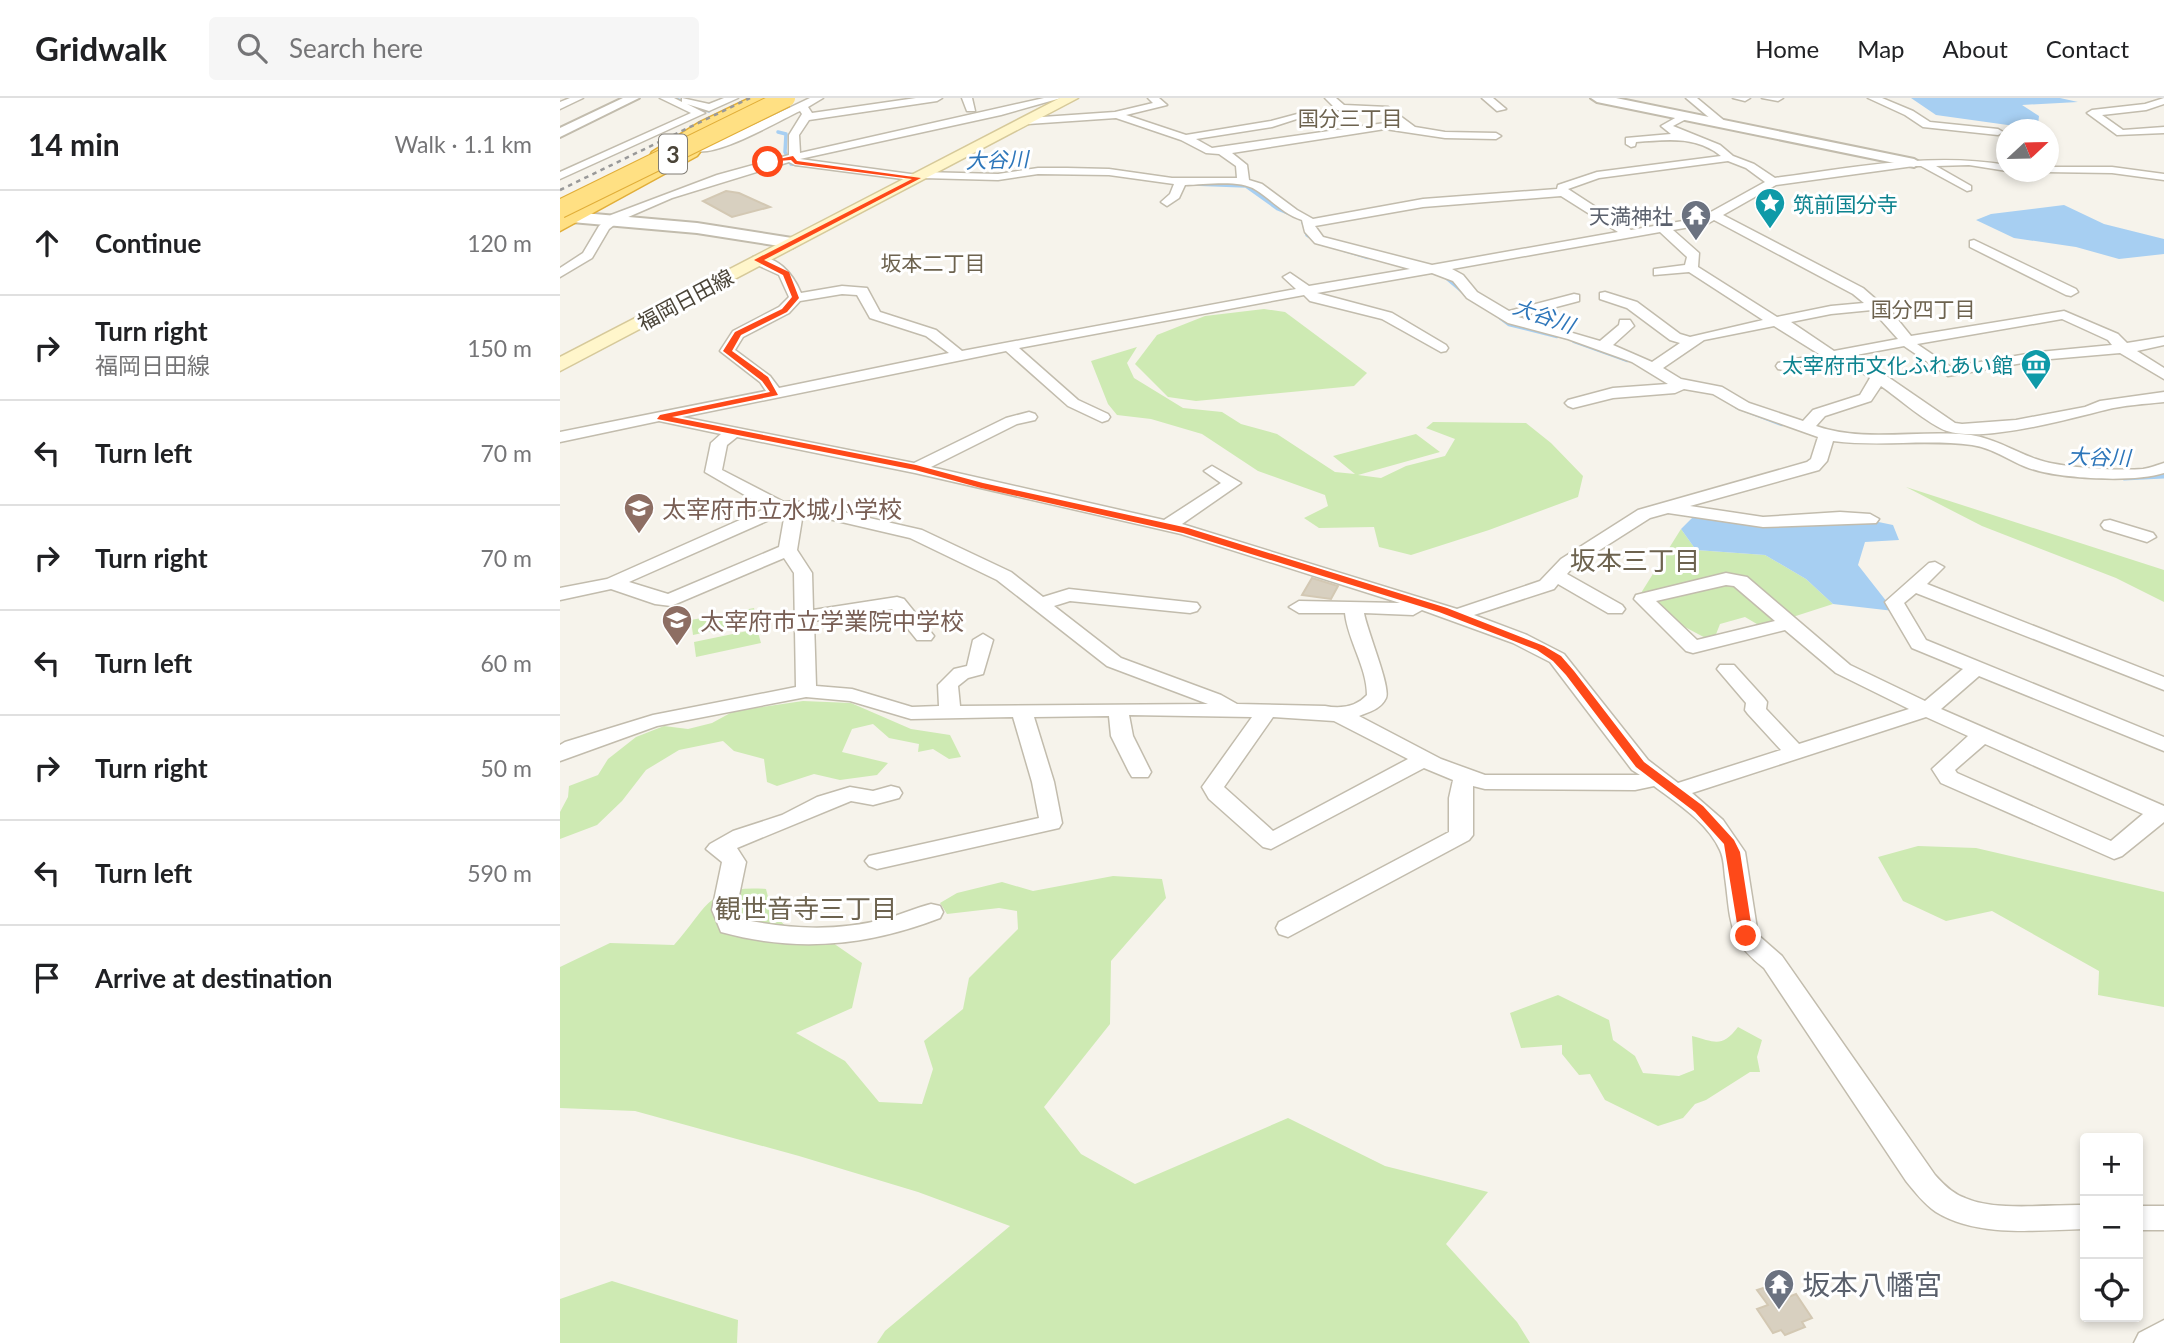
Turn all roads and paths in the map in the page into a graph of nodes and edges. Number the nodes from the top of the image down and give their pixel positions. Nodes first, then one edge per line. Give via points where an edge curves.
1 (578, 98) edge
2 (633, 98) edge
3 (664, 98) edge
4 (683, 98) edge
5 (733, 98) edge
6 (763, 98) edge
7 (774, 98) edge
8 (818, 98) edge
9 (937, 98) edge
10 (967, 98) edge
11 (1056, 98) edge
12 (1071, 98) edge
13 (1153, 98) edge
14 (1330, 98) edge
15 (1487, 98) edge
16 (1602, 98) edge
17 (1691, 98) edge
18 (1738, 98) edge
19 (1745, 98) edge
20 (1767, 98) edge
21 (1778, 98) edge
22 (1873, 98) edge
23 (2164, 101) edge
24 (800, 103) edge
25 (560, 106) edge
26 (971, 109) dead end
27 (1501, 109) dead end
28 (1117, 115) junction
29 (1301, 116) dead end
30 (1684, 116) junction
31 (1028, 121) junction
32 (1722, 123) junction
33 (1413, 129) junction
34 (733, 130) junction
35 (2164, 130) edge
36 (2150, 131) junction
37 (752, 132) junction
38 (560, 133) edge
39 (1496, 136) dead end
40 (1684, 136) junction
41 (1185, 138) junction
42 (1996, 139) edge
43 (2164, 139) edge
44 (1978, 147) dead end
45 (696, 149) junction
46 (1222, 151) junction
47 (793, 158) junction
48 (1729, 158) junction
49 (1919, 163) junction
50 (1578, 165) dead end
51 (1991, 165) junction
52 (1996, 166) edge
53 (1651, 169) junction
54 (2059, 170) edge
55 (560, 176) edge
56 (1593, 176) junction
57 (921, 177) junction
58 (1673, 177) dead end
59 (2163, 178) edge
60 (1181, 181) junction
61 (1243, 182) junction
62 (1773, 182) junction
63 (1967, 188) dead end
64 (1563, 192) junction
65 (1167, 202) dead end
66 (563, 214) edge
67 (1708, 217) junction
68 (612, 219) junction
69 (1310, 223) junction
70 (1663, 228) junction
71 (1629, 234) junction
72 (792, 243) junction
73 (1974, 244) dead end
74 (758, 260) junction
75 (1433, 268) junction
76 (1691, 268) junction
77 (1659, 272) dead end
78 (560, 273) edge
79 (1290, 276) dead end
80 (1305, 291) junction
81 (2071, 292) dead end
82 (1605, 296) dead end
83 (796, 298) junction
84 (1576, 298) dead end
85 (1875, 306) junction
86 (1507, 316) junction
87 (1778, 321) junction
88 (1625, 323) dead end
89 (2164, 341) edge
90 (1692, 342) junction
91 (1906, 342) junction
92 (1009, 346) junction
93 (1602, 347) junction
94 (1441, 348) dead end
95 (2123, 348) junction
96 (1838, 355) junction
97 (959, 356) junction
98 (560, 365) edge
99 (1783, 366) dead end
100 (1655, 367) junction
101 (2164, 375) edge
102 (1878, 377) junction
103 (1682, 384) junction
104 (775, 393) junction
105 (2164, 397) edge
106 (1573, 403) dead end
107 (1102, 416) dead end
108 (660, 417) junction
109 (1029, 417) dead end
110 (1806, 427) junction
111 (732, 433) junction
112 (1966, 434) junction
113 (1827, 435) junction
114 (560, 437) edge
115 (916, 468) junction
116 (2164, 468) edge
117 (1212, 471) dead end
118 (788, 507) junction
119 (1662, 508) junction
120 (1870, 519) dead end
121 (2110, 525) dead end
122 (1167, 526) junction
123 (2147, 537) dead end
124 (788, 550) junction
125 (1935, 567) dead end
126 (1556, 576) junction
127 (612, 583) junction
128 (1913, 585) junction
129 (560, 594) edge
130 (1041, 604) junction
131 (1190, 607) dead end
132 (1299, 607) dead end
133 (1354, 607) junction
134 (1615, 608) dead end
135 (1450, 612) junction
136 (805, 617) junction
137 (1789, 623) junction
138 (924, 636) dead end
139 (983, 640) dead end
140 (1976, 668) junction
141 (1727, 669) dead end
142 (2164, 684) edge
143 (806, 691) junction
144 (1118, 709) junction
145 (1232, 709) junction
146 (1267, 710) junction
147 (1927, 710) junction
148 (1022, 711) junction
149 (950, 712) junction
150 (1342, 715) junction
151 (1982, 735) junction
152 (2164, 745) edge
153 (1796, 753) junction
154 (560, 754) edge
155 (1423, 760) junction
156 (1140, 772) dead end
157 (1464, 778) junction
158 (1655, 779) junction
159 (1676, 792) junction
160 (891, 793) dead end
161 (2161, 813) edge
162 (877, 861) dead end
163 (931, 912) dead end
164 (1288, 928) dead end
165 (2080, 1217) edge
166 (2143, 1218) edge
167 (2164, 1218) edge
168 (2164, 1334) edge
169 (2150, 1343) edge

1 - 25 street
2 - 38 street
3 - 55 street via 699,113
4 - 5 street via 709,108
6 - 66 highway, 3 via 697,131
7 - 66 highway, 3
8 - 24 street
9 - 24 street
10 - 26 street
11 - 47 street
12 - 31 main road, 福岡日田線
13 - 28 street via 1162,105
14 - 33 street via 1341,108 1384,109
15 - 27 street
16 - 30 street
17 - 32 street
18 - 19 street
20 - 21 street
22 - 42 street via 1927,125 1950,127 1983,145
23 - 36 street via 2092,113 2121,132
24 - 34 highway, 3
24 - 37 street
24 - 47 street
24 - 66 highway, 3, bridge
28 - 31 street
28 - 41 street
29 - 41 street
30 - 32 street
30 - 40 street via 1666,126
31 - 57 main road, 福岡日田線
32 - 49 street
33 - 39 street
33 - 46 street via 1380,126
34 - 37 street
34 - 45 highway, 3
35 - 36 street
36 - 43 street
37 - 45 street via 713,148
40 - 48 street via 1723,151
40 - 53 street via 1630,140 1634,157
41 - 46 street via 1210,151
44 - 51 street
45 - 66 highway, 3
46 - 61 street via 1241,165
47 - 57 street via 795,162
47 - 68 street via 728,173
48 - 53 street
48 - 62 street
49 - 51 street
49 - 62 street
49 - 63 street
50 - 56 street
51 - 52 street
53 - 56 street
53 - 58 street
54 - 59 street via 2112,170
56 - 64 street via 1562,187
57 - 60 street via 998,177 1068,166
57 - 72 main road, 福岡日田線
60 - 61 street
60 - 65 street
61 - 69 street via 1258,186
62 - 67 street
64 - 69 street via 1415,204
64 - 71 street
66 - 68 street
67 - 70 street
67 - 85 street via 1728,222 1853,288
68 - 72 street
68 - 78 street via 590,253
69 - 75 street via 1314,237 1326,243
70 - 71 street
70 - 76 street via 1694,257
71 - 75 street
72 - 74 main road, 福岡日田線
73 - 81 street
74 - 83 street via 786,274
74 - 98 main road, 福岡日田線
75 - 80 street
75 - 86 street via 1453,274 1472,295
76 - 77 street
76 - 87 street
79 - 80 street
80 - 92 street
80 - 94 street via 1329,302 1387,316
82 - 90 street via 1632,305 1675,337
83 - 97 street via 862,291 875,315 933,333
83 - 104 street via 784,310 738,334 727,351 765,379
84 - 86 street
85 - 87 street
85 - 91 street
86 - 93 street
87 - 90 street
87 - 96 street
88 - 93 street via 1623,331
89 - 95 street
90 - 100 street
91 - 95 street via 1948,372
91 - 95 street via 2064,315 2109,334
91 - 96 street
92 - 97 street
92 - 107 street via 1073,403
93 - 100 street
95 - 101 street
96 - 99 street
96 - 102 street
97 - 104 street
100 - 103 street via 1665,378
102 - 110 street via 1866,398 1819,413
102 - 112 street
103 - 106 street
103 - 110 street via 1717,390 1744,406
104 - 108 street
105 - 112 street
108 - 111 street
108 - 114 street
109 - 115 street
110 - 113 street
111 - 115 street
111 - 118 street via 719,443 713,471
112 - 113 street via 1866,440
112 - 116 street via 2045,468 2118,474 2146,474
113 - 119 street via 1819,461 1806,469
115 - 122 street
117 - 122 street via 1233,483
118 - 124 street
118 - 127 street
118 - 130 street via 916,534 1004,576
119 - 120 street via 1763,522
119 - 126 street via 1620,527 1567,563
121 - 123 street
122 - 135 street
124 - 127 street via 671,600
124 - 136 street via 803,573
125 - 128 street
126 - 134 street
126 - 135 street via 1535,591
127 - 129 street
128 - 140 street via 1894,602 1920,644
128 - 142 street
130 - 131 street via 1069,595
130 - 145 street via 1114,662
132 - 133 street
133 - 135 street
133 - 150 street via 1377,696 1370,704
135 - 158 street via 1557,658
136 - 138 street via 897,603
136 - 143 street
137 - 137 street via 1740,581 1726,579 1643,599 1693,647
137 - 147 street via 1843,669
139 - 149 street via 976,670 961,673 948,685
140 - 147 street
140 - 152 street
141 - 153 street via 1757,702 1755,710
143 - 149 street via 852,695 911,713
143 - 154 street via 653,721
144 - 145 street
144 - 148 street
144 - 156 street via 1122,736
145 - 146 street
146 - 150 street
146 - 155 street via 1213,787 1271,842
147 - 151 street
147 - 153 street
148 - 149 street
148 - 162 street via 1051,823
150 - 155 street
151 - 161 street
151 - 161 street via 1943,769 1948,778 2114,851
153 - 159 street
155 - 157 street
157 - 158 street via 1504,783
157 - 164 street via 1461,835
158 - 159 street
159 - 165 street via 1699,809 1729,843 1746,936 1773,962 1935,1194 1954,1208 1975,1215
160 - 163 street via 873,798 850,794 825,802 718,849 732,855 734,862 724,910 730,926 823,938 904,923
166 - 167 street
168 - 169 street

